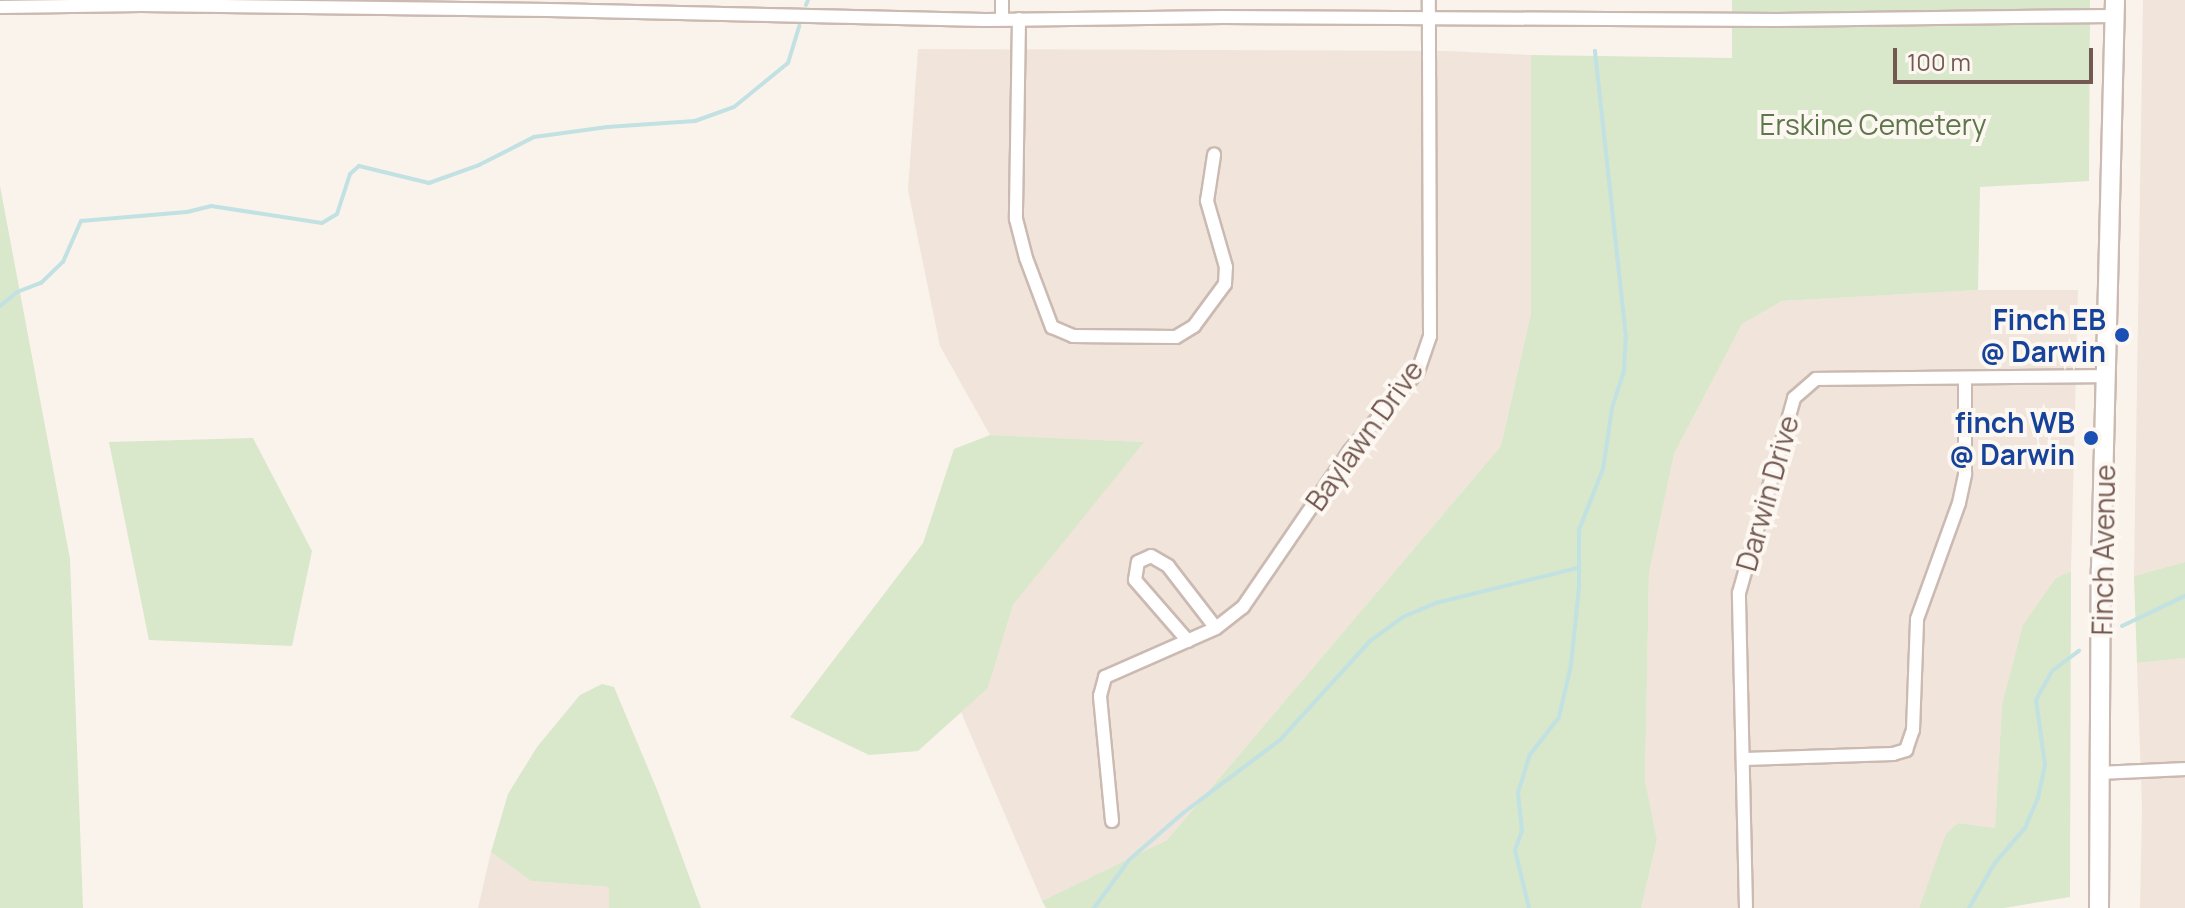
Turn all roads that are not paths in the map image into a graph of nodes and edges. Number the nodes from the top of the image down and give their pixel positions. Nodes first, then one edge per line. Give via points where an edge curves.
1 (1002, 0) edge
2 (1429, 0) edge
3 (0, 7) edge
4 (2114, 8) edge
5 (1002, 19) junction
6 (1019, 19) junction
7 (1430, 19) junction
8 (1214, 155) dead end
9 (2108, 376) junction
10 (1965, 378) junction
11 (1216, 628) junction
12 (1188, 641) junction
13 (1745, 759) junction
14 (2185, 769) edge
15 (2099, 773) junction
16 (1112, 821) dead end
17 (1746, 908) edge
18 (2099, 908) edge

1 - 5 street
2 - 7 street, Baylawn Drive
3 - 5 street via 251,6
4 - 7 street
4 - 9 main road, Finch Avenue
5 - 6 street
6 - 7 street
6 - 8 street via 1016,219 1052,327 1073,336 1176,337 1194,326 1225,284 1226,267 1207,201
7 - 11 street, Baylawn Drive via 1430,336 1418,371 1349,452 1243,607
9 - 10 street, Darwin Drive
9 - 15 main road, Finch Avenue
10 - 13 street via 1965,474 1917,619 1913,730 1906,750
10 - 13 street, Darwin Drive via 1816,379 1794,398 1739,593
11 - 12 street, Baylawn Drive
11 - 12 street via 1168,566 1151,556 1138,562 1135,580
12 - 16 street, Baylawn Drive via 1105,677 1100,696
13 - 17 street, Darwin Drive
14 - 15 street
15 - 18 main road, Finch Avenue

